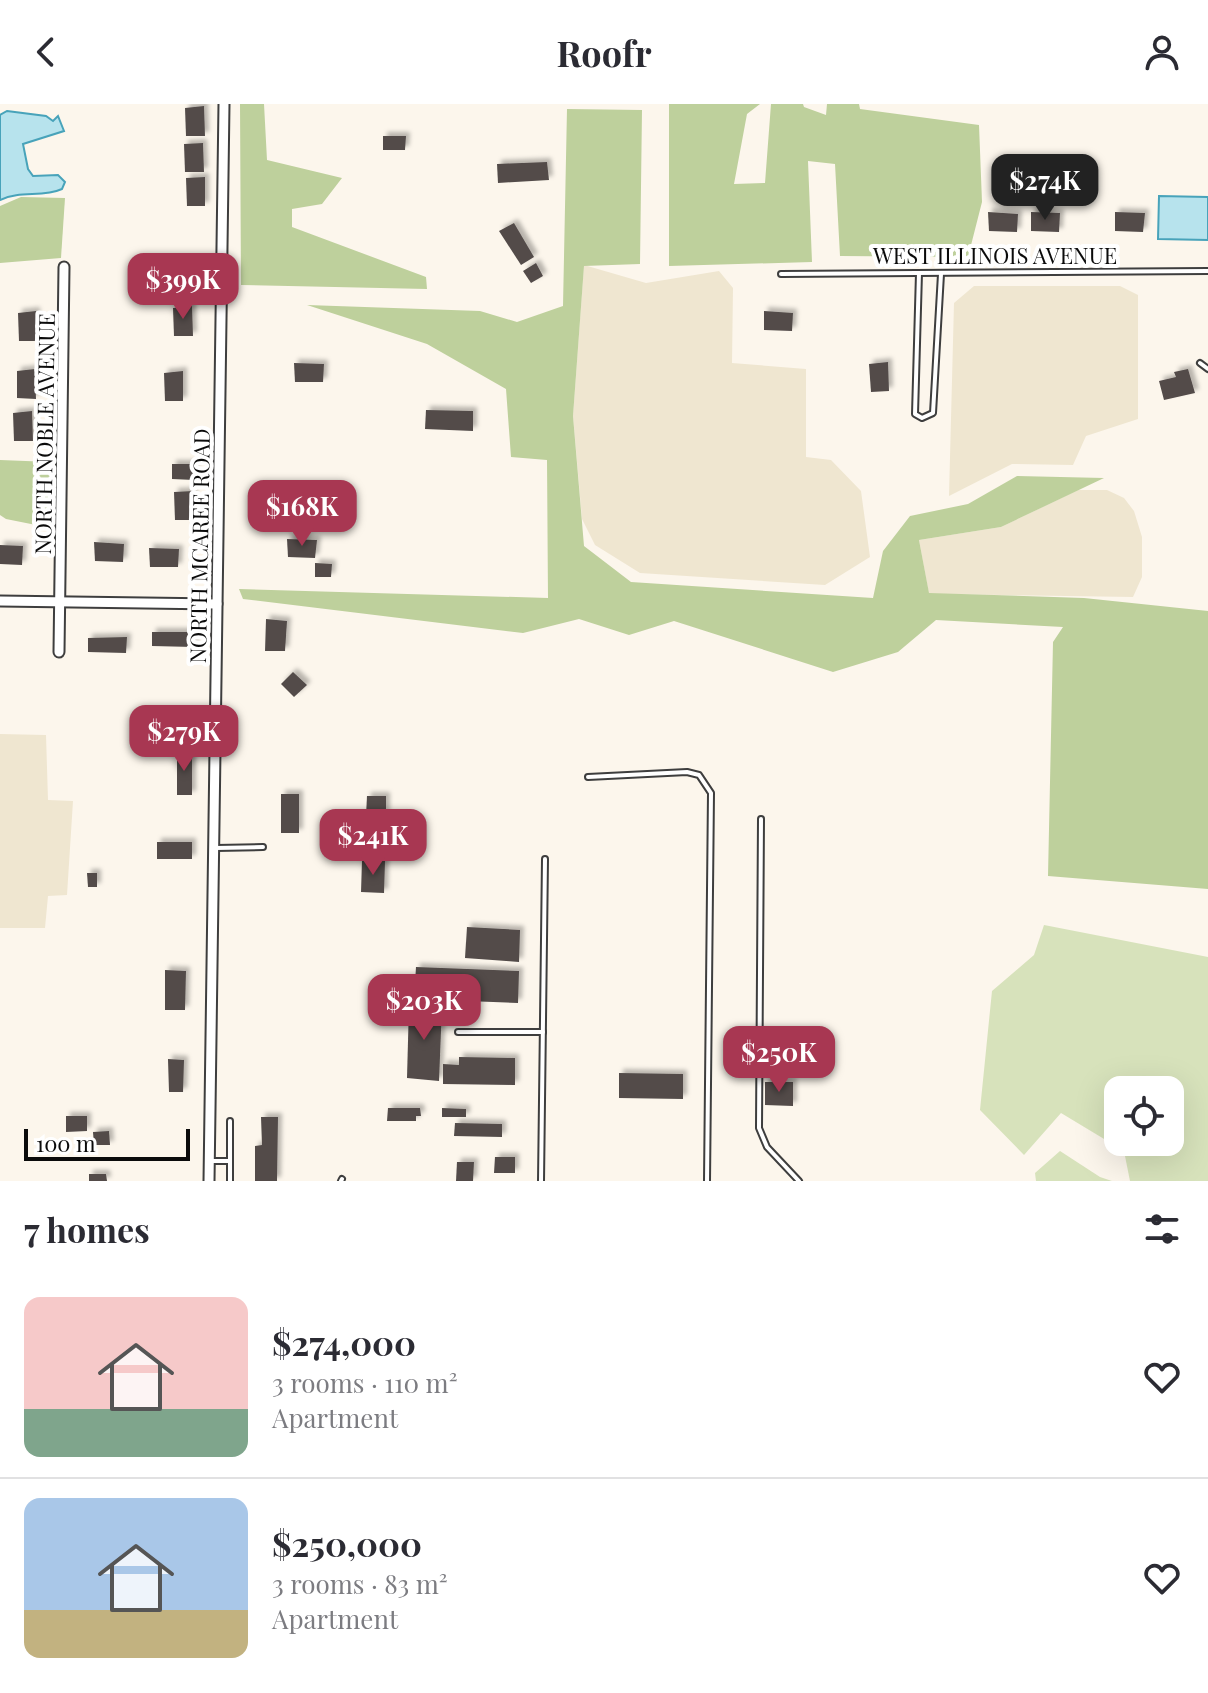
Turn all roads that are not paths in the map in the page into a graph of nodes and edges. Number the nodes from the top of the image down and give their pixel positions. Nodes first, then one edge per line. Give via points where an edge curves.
1 (224, 104) edge
2 (64, 267) dead end
3 (1208, 271) edge
4 (919, 273) junction
5 (941, 273) junction
6 (781, 274) dead end
7 (1200, 363) dead end
8 (1208, 369) edge
9 (0, 601) edge
10 (61, 602) junction
11 (217, 604) junction
12 (59, 652) dead end
13 (588, 777) dead end
14 (761, 819) dead end
15 (263, 847) dead end
16 (214, 848) junction
17 (545, 859) dead end
18 (458, 1032) dead end
19 (543, 1032) junction
20 (230, 1121) dead end
21 (210, 1161) junction
22 (230, 1161) junction
23 (209, 1181) edge
24 (230, 1181) edge
25 (541, 1181) edge
26 (707, 1181) edge
27 (799, 1181) edge

1 - 11 street, NORTH MCAREE ROAD
2 - 10 street, NORTH NOBLE AVENUE
3 - 5 lane, WEST ILLINOIS AVENUE
4 - 5 lane, WEST ILLINOIS AVENUE
4 - 5 lane via 914,368 915,414 922,418 933,413
4 - 6 lane, WEST ILLINOIS AVENUE
7 - 8 lane
9 - 10 street
10 - 11 street
10 - 12 street, NORTH NOBLE AVENUE
11 - 16 street, NORTH MCAREE ROAD
13 - 26 lane via 687,772 699,775 711,793
14 - 27 lane via 759,1128 767,1147
15 - 16 lane
16 - 21 street, NORTH MCAREE ROAD
17 - 19 lane
18 - 19 lane
19 - 25 lane
20 - 22 lane
21 - 22 lane
21 - 23 street, NORTH MCAREE ROAD
22 - 24 lane

